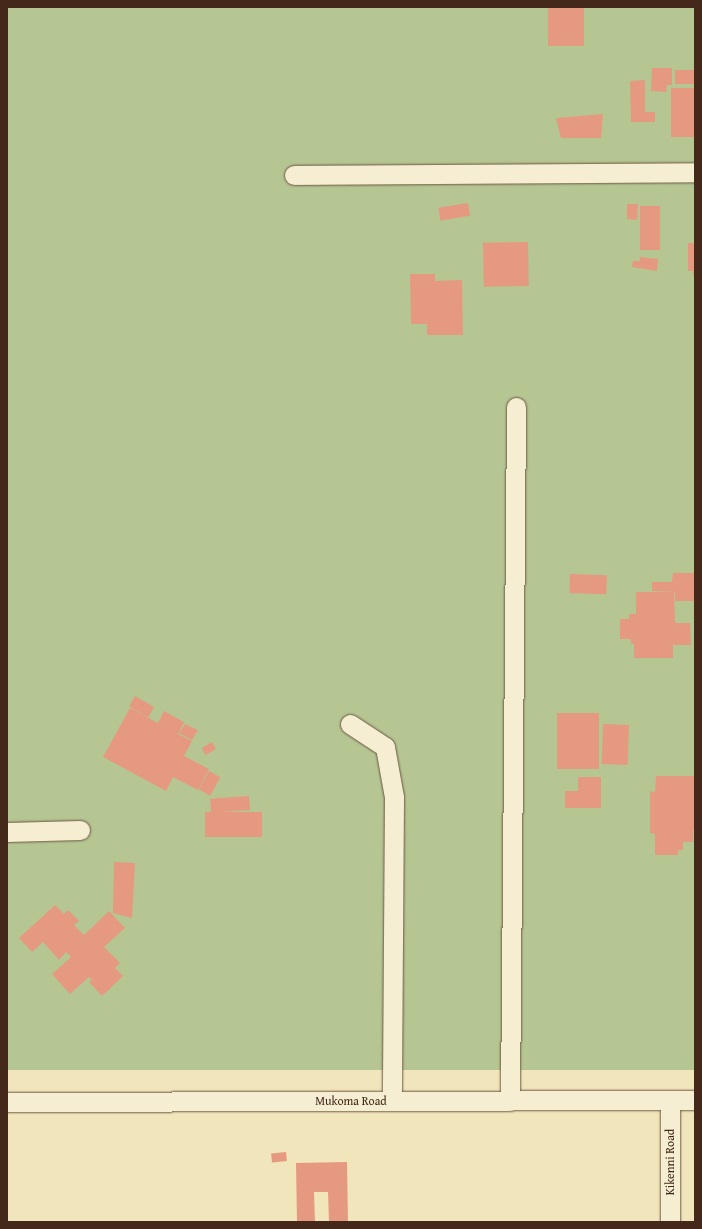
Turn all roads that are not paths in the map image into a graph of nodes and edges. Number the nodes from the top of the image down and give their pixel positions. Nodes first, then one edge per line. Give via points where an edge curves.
1 (695, 172) edge
2 (294, 175) dead end
3 (516, 407) dead end
4 (350, 724) dead end
5 (80, 830) dead end
6 (7, 832) edge
7 (695, 1100) edge
8 (392, 1101) junction
9 (510, 1101) junction
10 (670, 1101) junction
11 (7, 1102) edge
12 (670, 1222) edge

1 - 2 street
3 - 9 street
4 - 8 street via 385,747 394,797
5 - 6 street
7 - 10 street, Mukoma Road
8 - 9 street, Mukoma Road
8 - 11 street, Mukoma Road
9 - 10 street, Mukoma Road
10 - 12 street, Kikenni Road

